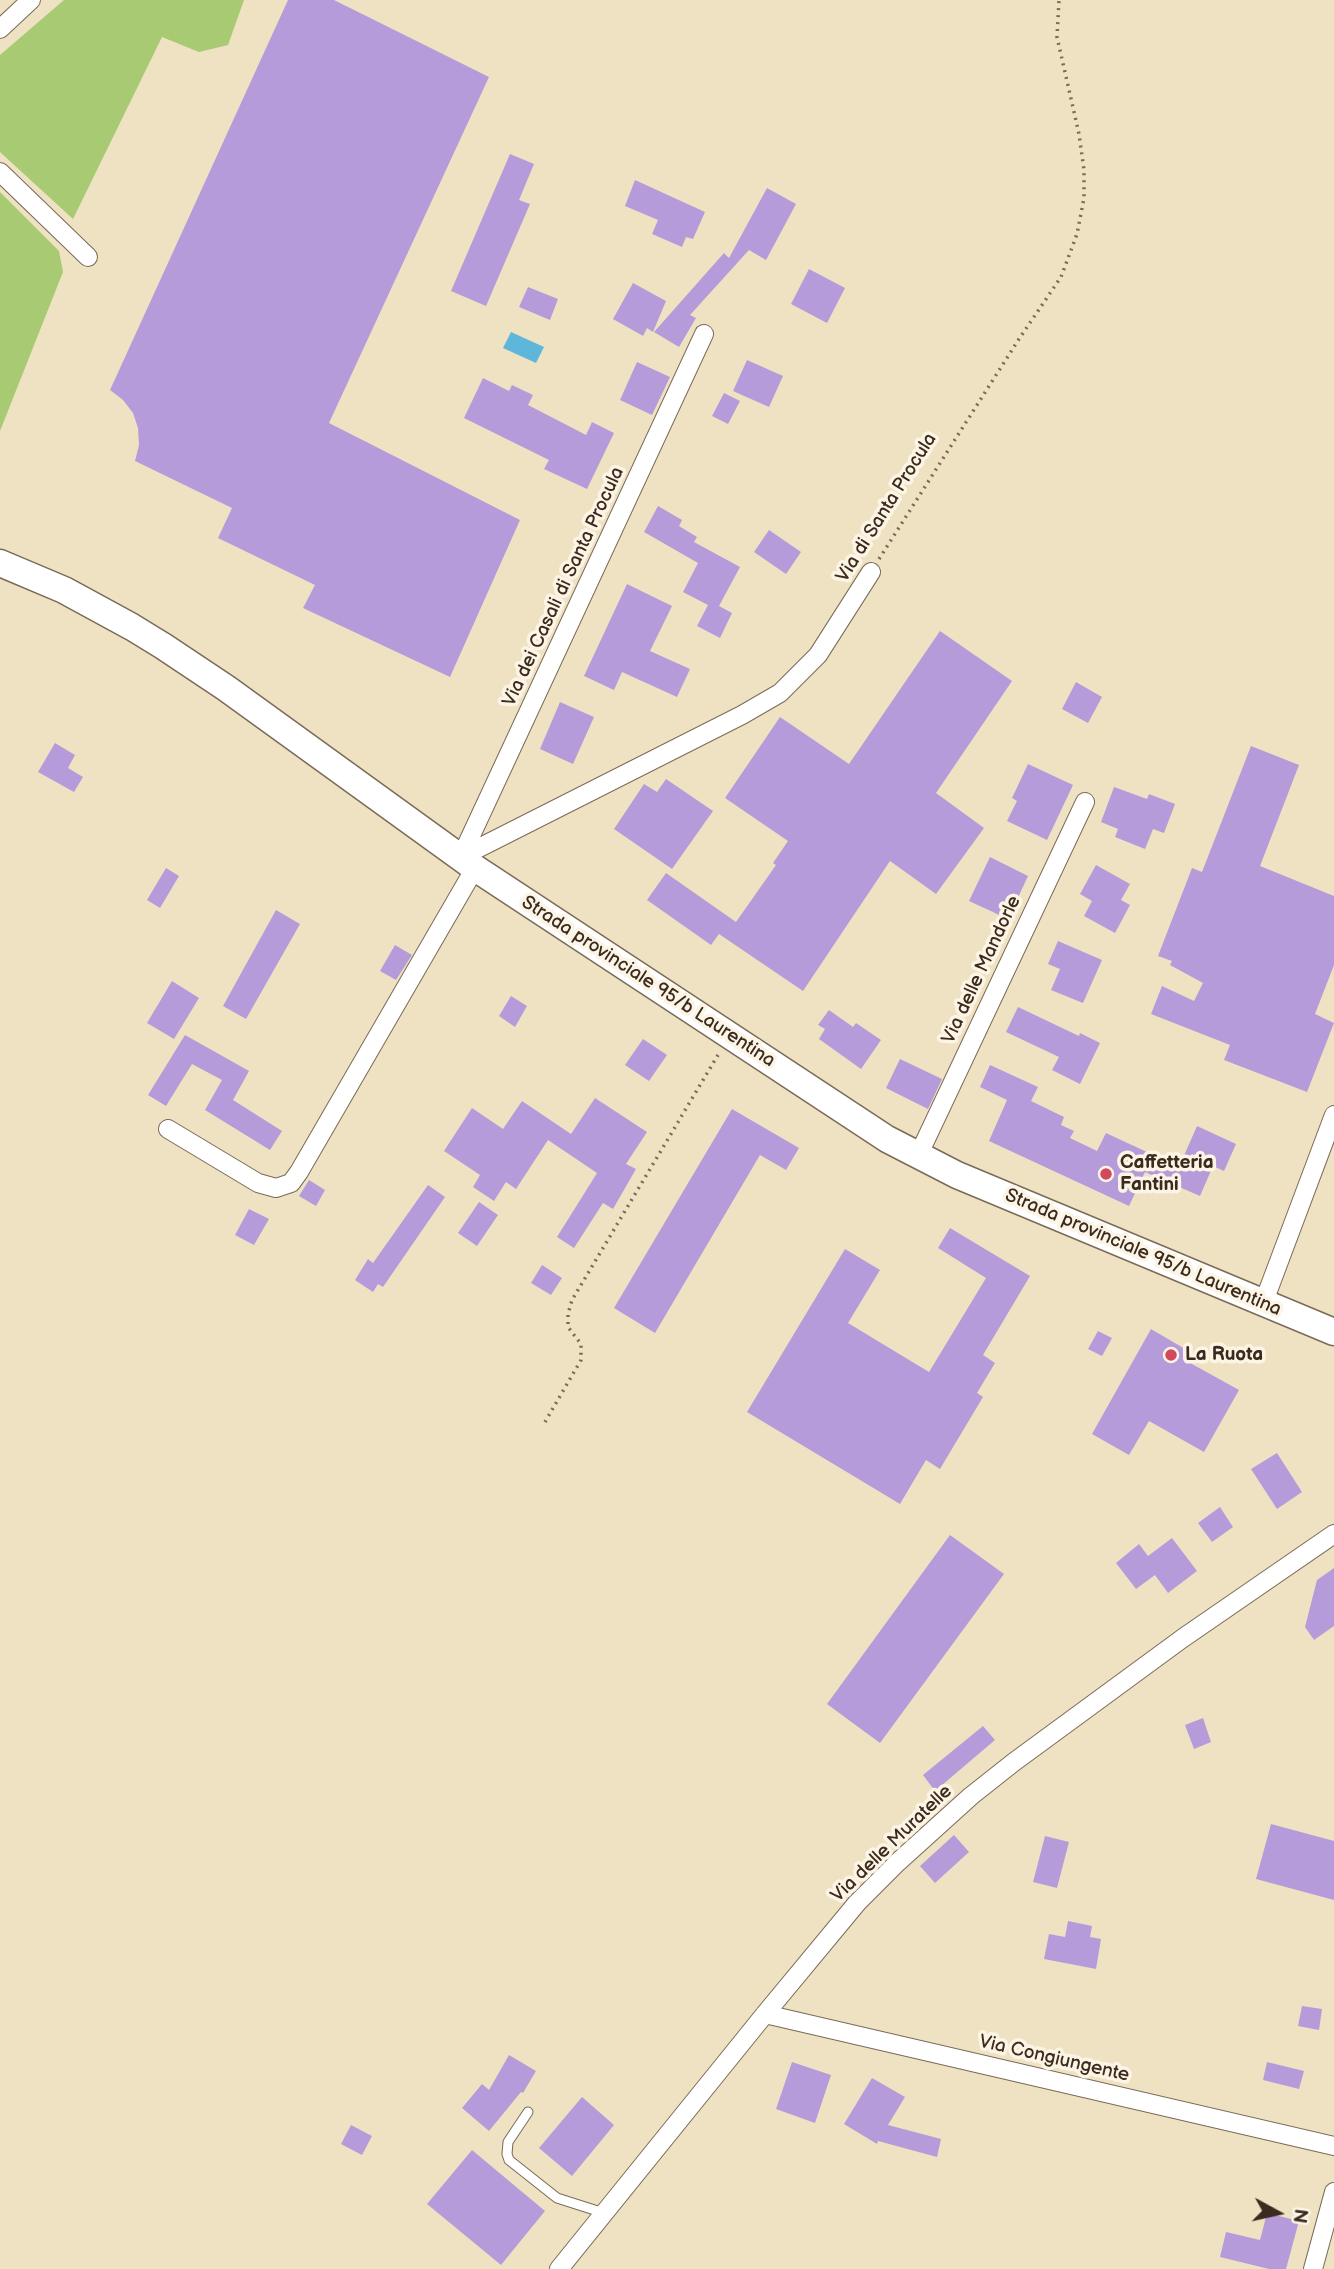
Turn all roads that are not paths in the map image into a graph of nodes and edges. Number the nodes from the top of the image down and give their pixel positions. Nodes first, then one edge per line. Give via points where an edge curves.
1 (31, 0) edge
2 (0, 29) edge
3 (0, 172) edge
4 (88, 257) dead end
5 (704, 334) dead end
6 (0, 563) edge
7 (871, 572) road end
8 (1085, 802) dead end
9 (468, 862) junction
10 (1334, 1115) edge
11 (168, 1129) dead end
12 (918, 1156) junction
13 (1263, 1304) junction
14 (1334, 1332) edge
15 (1334, 1534) edge
16 (765, 2014) junction
17 (528, 2112) dead end
18 (1334, 2146) edge
19 (1334, 2192) edge
20 (604, 2213) junction
21 (559, 2269) edge
22 (1313, 2269) edge

1 - 2 street
3 - 4 street
5 - 9 street, Via dei Casali di Santa Procula
6 - 9 main road, Strada provinciale 95/b Laurentina via 64,590 153,640
7 - 9 street, Via di Santa Procula via 818,655 780,693
8 - 12 street, Via delle Mandorle
9 - 11 street, Via dei Casali di Santa Procula via 291,1183 281,1188 258,1183
9 - 12 main road, Strada provinciale 95/b Laurentina via 838,1108
10 - 13 street
12 - 13 main road, Strada provinciale 95/b Laurentina
13 - 14 main road, Strada provinciale 95/b Laurentina
15 - 16 street, Via delle Muratelle via 1183,1638 971,1796 870,1889
16 - 18 street, Via Congiungente
16 - 20 street, Via delle Muratelle
17 - 20 lane via 508,2142 509,2160 557,2198
19 - 22 street
20 - 21 street, Via delle Muratelle

